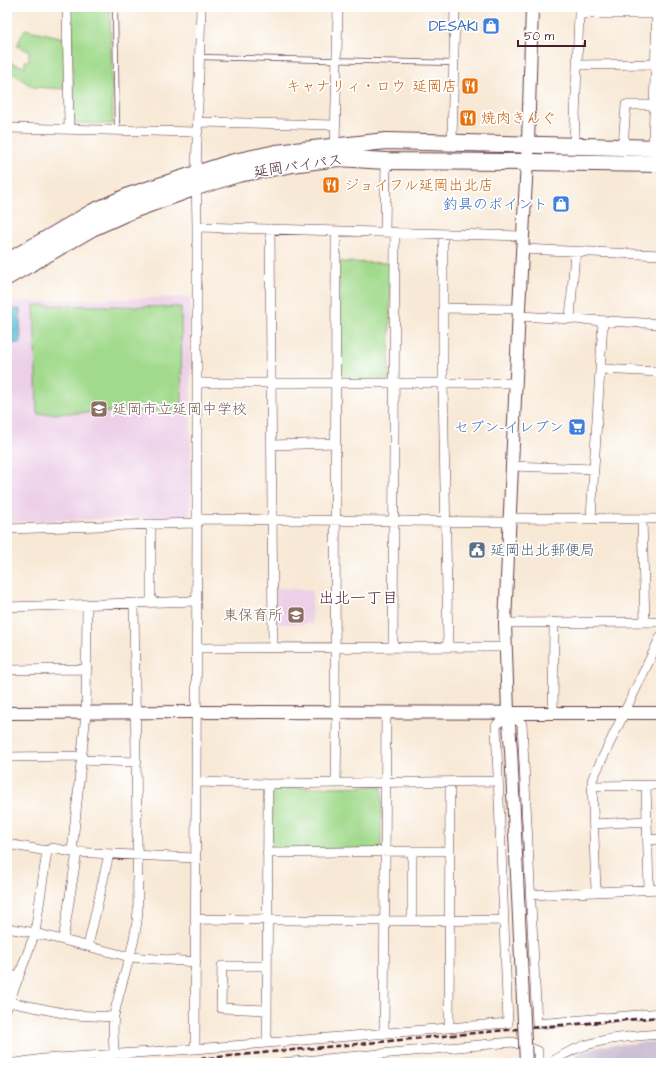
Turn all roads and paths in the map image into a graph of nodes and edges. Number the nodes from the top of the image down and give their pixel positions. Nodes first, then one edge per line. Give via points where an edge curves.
1 (67, 7) edge
2 (115, 7) edge
3 (201, 7) edge
4 (338, 7) edge
5 (455, 7) edge
6 (532, 7) edge
7 (657, 11) edge
8 (658, 38) edge
9 (199, 57) junction
10 (337, 59) junction
11 (454, 63) junction
12 (655, 64) junction
13 (578, 65) junction
14 (658, 84) edge
15 (654, 105) junction
16 (198, 122) junction
17 (336, 125) junction
18 (7, 128) edge
19 (69, 128) junction
20 (117, 130) junction
21 (198, 132) junction
22 (452, 142) junction
23 (528, 144) junction
24 (574, 145) junction
25 (335, 146) junction
26 (623, 146) junction
27 (657, 148) edge
28 (386, 161) junction
29 (528, 162) junction
30 (661, 164) edge
31 (196, 180) junction
32 (197, 227) junction
33 (270, 229) junction
34 (336, 231) junction
35 (385, 232) junction
36 (395, 232) junction
37 (443, 234) junction
38 (523, 236) junction
39 (522, 249) junction
40 (575, 251) junction
41 (661, 255) edge
42 (7, 262) edge
43 (7, 277) edge
44 (443, 308) junction
45 (519, 313) junction
46 (570, 319) junction
47 (603, 320) junction
48 (661, 324) edge
49 (600, 369) junction
50 (661, 372) edge
51 (272, 382) junction
52 (336, 382) junction
53 (394, 382) junction
54 (197, 383) junction
55 (443, 383) junction
56 (516, 383) junction
57 (336, 443) junction
58 (272, 445) junction
59 (512, 466) junction
60 (594, 469) junction
61 (591, 518) junction
62 (642, 518) junction
63 (335, 519) junction
64 (661, 519) edge
65 (272, 520) junction
66 (509, 520) junction
67 (197, 521) junction
68 (394, 522) junction
69 (445, 522) junction
70 (151, 524) junction
71 (7, 528) edge
72 (197, 601) junction
73 (151, 602) junction
74 (134, 603) junction
75 (87, 605) junction
76 (7, 608) edge
77 (554, 622) junction
78 (645, 622) junction
79 (661, 622) edge
80 (505, 623) junction
81 (661, 636) edge
82 (273, 647) junction
83 (448, 647) junction
84 (506, 647) junction
85 (196, 648) junction
86 (336, 648) junction
87 (393, 648) junction
88 (86, 669) junction
89 (7, 670) edge
90 (136, 712) junction
91 (196, 712) junction
92 (335, 712) junction
93 (386, 712) junction
94 (508, 712) junction
95 (7, 713) edge
96 (86, 713) junction
97 (553, 713) junction
98 (661, 713) edge
99 (624, 714) junction
100 (7, 757) edge
101 (82, 758) junction
102 (137, 762) junction
103 (498, 781) junction
104 (196, 782) junction
105 (450, 782) junction
106 (386, 783) junction
107 (268, 784) junction
108 (336, 784) junction
109 (646, 785) junction
110 (661, 785) edge
111 (592, 786) junction
112 (647, 821) junction
113 (594, 824) junction
114 (661, 839) edge
115 (648, 840) junction
116 (7, 844) edge
117 (450, 850) junction
118 (48, 851) junction
119 (385, 851) junction
120 (412, 851) junction
121 (75, 852) junction
122 (268, 853) junction
123 (109, 854) junction
124 (138, 856) junction
125 (195, 858) junction
126 (649, 889) junction
127 (661, 889) edge
128 (596, 892) junction
129 (530, 895) junction
130 (196, 919) junction
131 (267, 920) junction
132 (450, 920) junction
133 (504, 920) junction
134 (384, 921) junction
135 (412, 921) junction
136 (7, 928) edge
137 (35, 933) junction
138 (63, 940) junction
139 (88, 946) junction
140 (130, 957) junction
141 (196, 962) junction
142 (267, 966) junction
143 (7, 974) edge
144 (19, 978) junction
145 (8, 1005) edge
146 (267, 1010) junction
147 (661, 1013) edge
148 (114, 1017) junction
149 (449, 1028) junction
150 (384, 1034) junction
151 (661, 1034) edge
152 (267, 1043) junction
153 (195, 1049) junction
154 (114, 1055) junction
155 (16, 1063) edge
156 (281, 1063) edge
157 (526, 1063) edge
158 (538, 1063) edge
159 (550, 1063) edge

1 - 19 street
2 - 20 lane
3 - 9 street
4 - 10 street
5 - 11 street
6 - 23 street
7 - 8 street
7 - 13 street via 579,14
8 - 12 street
9 - 10 lane
9 - 16 street
10 - 11 lane
10 - 17 street
11 - 22 street
12 - 13 street
12 - 14 street
13 - 24 street
14 - 15 street
15 - 26 street via 626,105
15 - 27 street
16 - 17 street
16 - 21 street
17 - 25 street
18 - 19 street
19 - 20 street
20 - 21 street
21 - 31 street
22 - 23 highway, 延岡バイパス
22 - 25 highway, 延岡バイパス via 386,141
23 - 24 highway, 延岡バイパス
23 - 29 street
24 - 26 highway, 延岡バイパス
25 - 31 highway, 延岡バイパス via 276,153 230,163
26 - 27 highway, 延岡バイパス
28 - 29 highway, 延岡バイパス
28 - 31 highway, 延岡バイパス via 338,158 299,162
28 - 35 street
29 - 30 highway, 延岡バイパス
29 - 38 street
31 - 32 street
31 - 42 highway, 延岡バイパス via 131,195 93,212
31 - 43 highway, 延岡バイパス via 92,228
32 - 33 street
32 - 54 street
33 - 34 street
33 - 51 street
34 - 35 street
34 - 52 street
35 - 36 street
36 - 37 street
36 - 53 street
37 - 38 street
37 - 44 street
38 - 39 street
39 - 40 street
39 - 45 street
40 - 41 street
40 - 46 street
44 - 45 street
44 - 55 street
45 - 46 street
45 - 56 street
46 - 47 street
47 - 48 street
47 - 49 street
49 - 50 street
49 - 60 street
51 - 52 street
51 - 54 street
51 - 58 street
52 - 53 street
52 - 57 street
53 - 55 street
53 - 68 street
54 - 67 street
55 - 56 street
55 - 69 street
56 - 59 street
57 - 58 street
57 - 63 street
58 - 65 street
59 - 60 street
59 - 66 street
60 - 61 street
61 - 62 street
61 - 66 street
62 - 64 street
62 - 78 street
63 - 65 street
63 - 68 street
63 - 86 street
65 - 67 street via 202,518
65 - 82 street
66 - 69 street
66 - 80 street
67 - 70 street
67 - 72 street
68 - 69 street
68 - 87 street
69 - 83 street
70 - 71 street
70 - 73 street
72 - 73 street
72 - 85 street
73 - 74 street
74 - 75 street
74 - 90 street
75 - 76 street
75 - 88 street
77 - 78 street
77 - 80 street
77 - 97 street
78 - 79 street
80 - 84 street
81 - 99 street
82 - 85 street
82 - 86 street
83 - 84 street
83 - 87 street
84 - 94 street
85 - 91 street
86 - 87 street
86 - 92 street
88 - 89 street
88 - 96 street
90 - 91 street
90 - 96 street
90 - 102 street
91 - 92 street
91 - 104 street
92 - 93 street
92 - 108 street
93 - 94 street
93 - 106 street
94 - 97 street
94 - 103 street via 496,726
94 - 129 street via 522,724
94 - 157 street, bridge
95 - 96 street
96 - 101 street
97 - 99 street
98 - 99 street
99 - 111 street via 592,780
100 - 101 street
101 - 102 street
101 - 121 street
102 - 124 street
103 - 105 street
103 - 133 street
104 - 107 street
104 - 125 street
105 - 106 street
105 - 117 street
106 - 108 street
106 - 119 street
107 - 108 street
107 - 122 street
109 - 110 street
109 - 111 street
109 - 112 street
111 - 113 street
112 - 113 street
112 - 115 street
113 - 128 street
114 - 115 street
115 - 126 street
116 - 118 street
117 - 120 street
117 - 132 street
118 - 121 street via 52,848
118 - 137 street
119 - 120 street
119 - 122 street
119 - 134 street
120 - 135 street
121 - 123 street
121 - 138 street
122 - 131 street
123 - 124 street
123 - 139 street
124 - 125 street
124 - 140 street via 137,923
125 - 130 street
126 - 127 street
126 - 128 street
128 - 129 street
129 - 147 street via 537,1024
130 - 131 street
130 - 141 street
131 - 134 street
131 - 142 street
132 - 133 street
132 - 135 street
132 - 149 street
133 - 149 street via 508,1023
134 - 135 street
134 - 150 street
136 - 137 street
137 - 138 street
137 - 144 street
138 - 139 street
139 - 140 street
140 - 141 street
140 - 148 street
141 - 153 street
142 - 146 street
142 - 146 street via 222,966 221,1008
143 - 144 street
144 - 145 street
145 - 148 street via 73,1016
146 - 152 street
148 - 154 street
149 - 150 street
150 - 152 street
151 - 159 street via 617,1037 588,1043
152 - 153 street
153 - 154 street
154 - 155 street
156 - 158 street via 513,1042 538,1051

